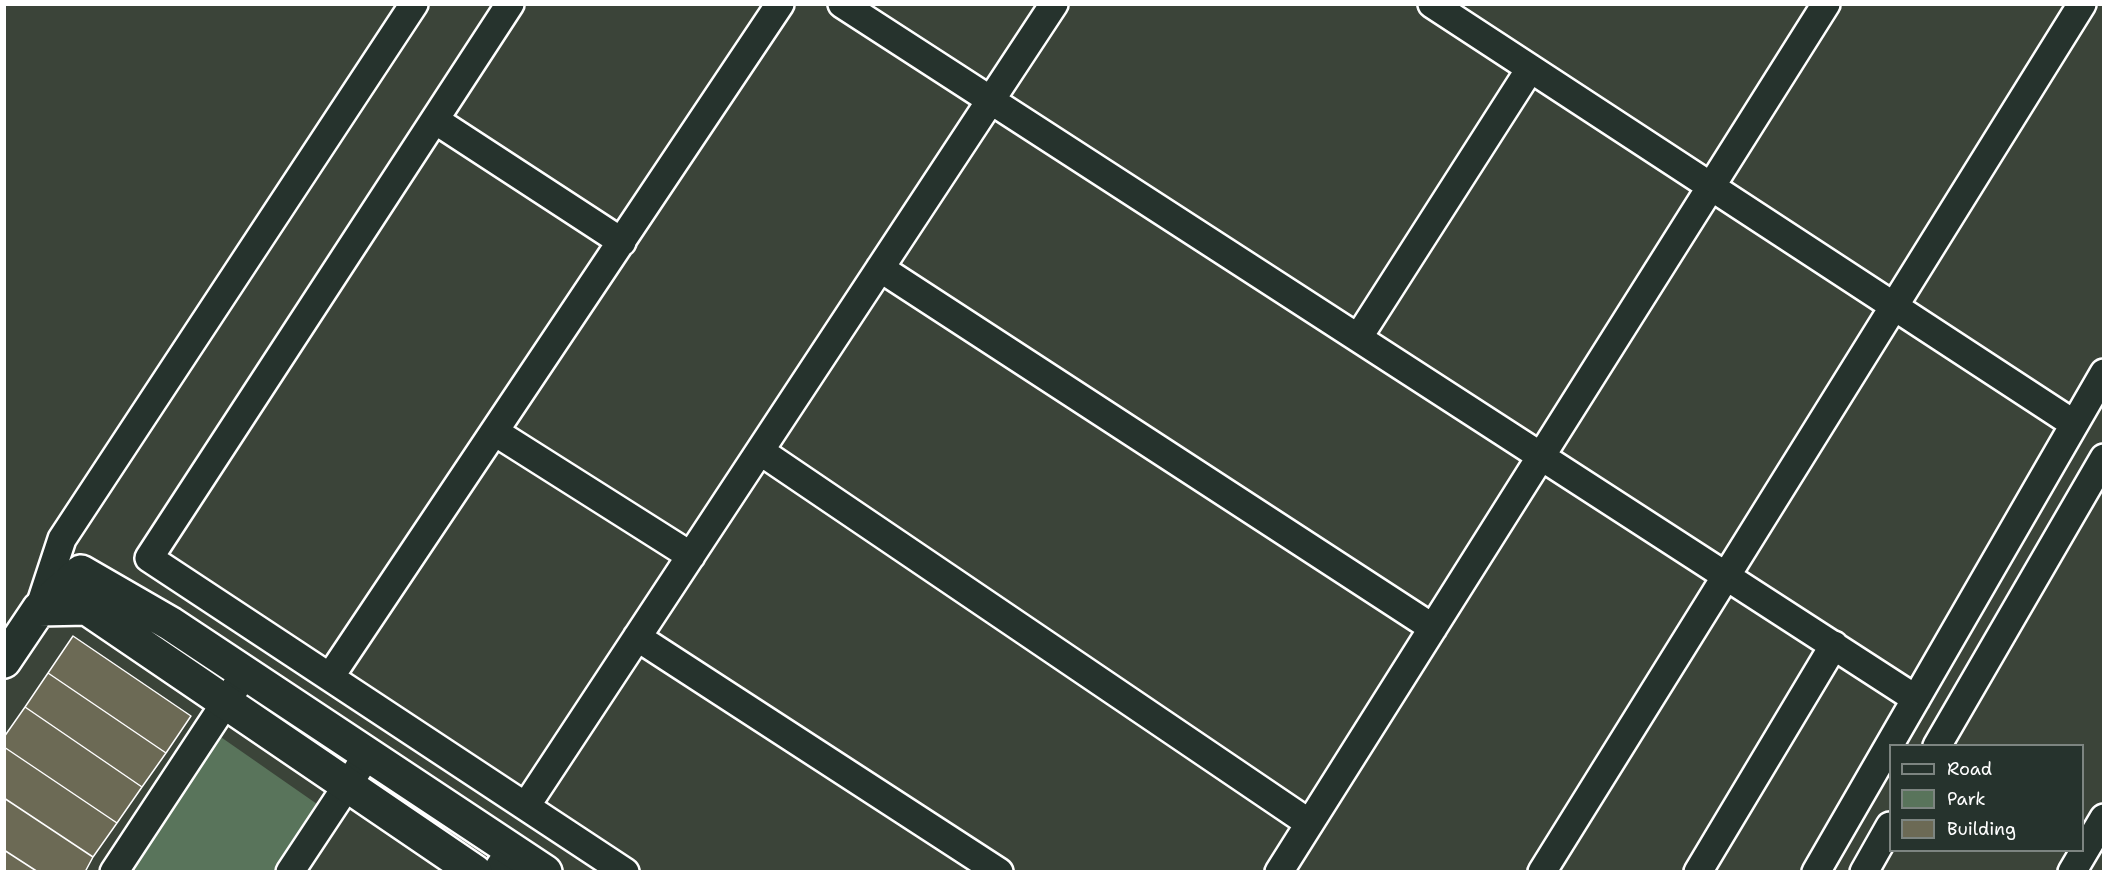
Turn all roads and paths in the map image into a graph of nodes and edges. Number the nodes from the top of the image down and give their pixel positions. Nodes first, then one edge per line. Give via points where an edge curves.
1 (414, 4) edge
2 (510, 4) edge
3 (780, 4) edge
4 (842, 4) edge
5 (1054, 4) edge
6 (1432, 4) edge
7 (1826, 4) edge
8 (2082, 4) edge
9 (1530, 69) junction
10 (991, 100) junction
11 (435, 120) junction
12 (1711, 187) junction
13 (621, 242) junction
14 (880, 268) junction
15 (1894, 306) junction
16 (1358, 338) junction
17 (2103, 373) edge
18 (2074, 424) junction
19 (495, 432) junction
20 (760, 451) junction
21 (1541, 456) junction
22 (2103, 458) edge
23 (691, 556) junction
24 (1727, 576) junction
25 (39, 609) junction
26 (1433, 628) junction
27 (637, 637) junction
28 (1833, 645) junction
29 (4, 661) edge
30 (245, 673) junction
31 (330, 677) junction
32 (1916, 699) junction
33 (225, 701) junction
34 (1890, 744) edge
35 (1938, 744) edge
36 (1889, 746) edge
37 (368, 754) junction
38 (347, 785) junction
39 (526, 806) junction
40 (2103, 818) edge
41 (1309, 823) junction
42 (1889, 828) edge
43 (2084, 851) edge
44 (2083, 852) edge
45 (504, 860) edge
46 (114, 872) edge
47 (290, 872) edge
48 (476, 872) edge
49 (544, 872) edge
50 (625, 872) edge
51 (999, 872) edge
52 (1279, 872) edge
53 (1542, 872) edge
54 (1698, 872) edge
55 (1816, 872) edge
56 (1864, 872) edge
57 (2072, 872) edge

1 - 25 street via 62,539
2 - 11 street
3 - 13 street
4 - 10 street
5 - 10 street
6 - 9 street
7 - 12 street
8 - 15 street
9 - 12 street
9 - 16 street
10 - 14 street
10 - 16 street
11 - 13 street
11 - 31 street via 149,558
12 - 15 street
12 - 21 street
13 - 19 street
14 - 20 street
14 - 26 street
15 - 18 street
15 - 24 street
16 - 21 street
17 - 18 street
18 - 32 street
19 - 23 street
19 - 31 street
20 - 23 street
20 - 41 street
21 - 24 street
21 - 26 street
22 - 35 street
23 - 27 street
24 - 28 street
24 - 53 street
25 - 29 street
25 - 30 street via 81,572
25 - 33 street via 87,608
26 - 41 street
27 - 39 street
27 - 51 street
28 - 32 street
28 - 54 street
30 - 33 street
30 - 37 street
31 - 39 street
32 - 34 street
33 - 38 street
33 - 46 street
36 - 55 street
37 - 38 street
37 - 45 street
38 - 47 street
38 - 48 street
39 - 50 street
40 - 43 street
41 - 52 street
42 - 56 street
44 - 57 street
45 - 49 street

